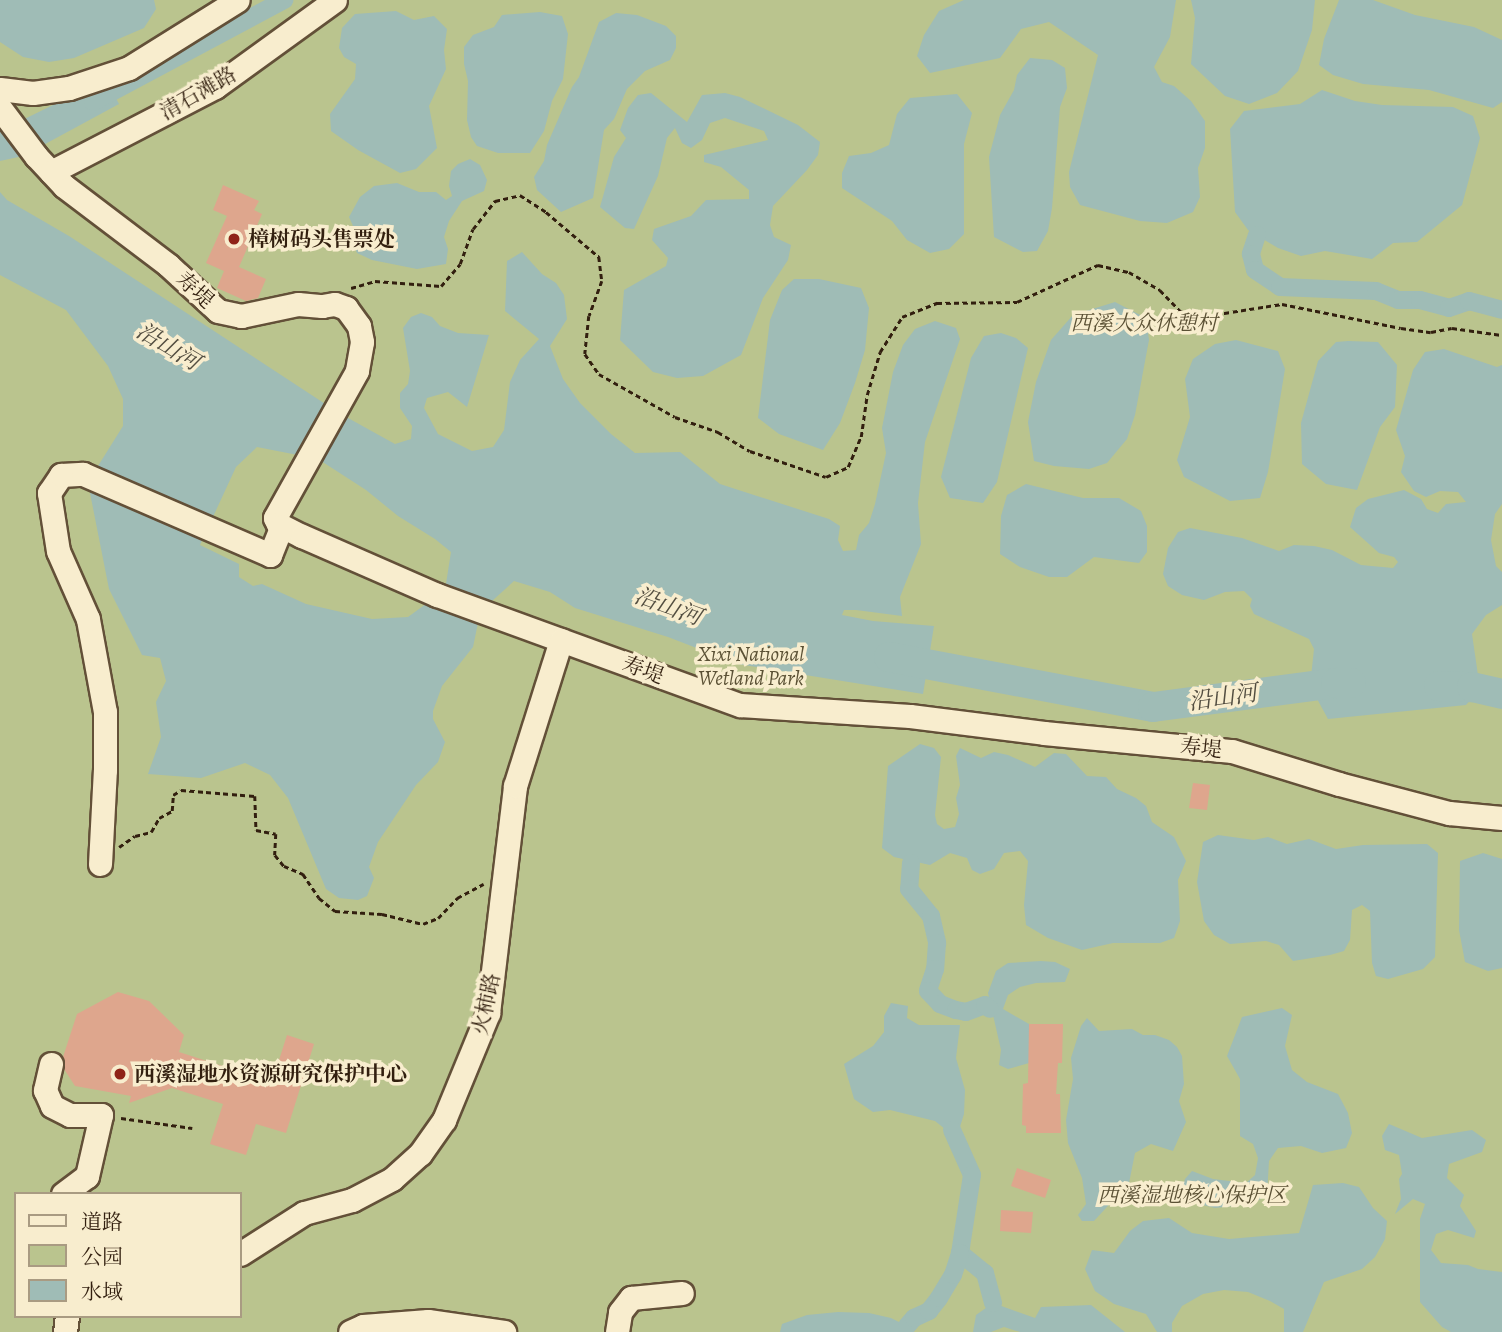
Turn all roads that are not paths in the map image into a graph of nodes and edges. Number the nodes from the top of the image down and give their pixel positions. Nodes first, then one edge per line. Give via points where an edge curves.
1 (238, 0) edge
2 (335, 0) edge
3 (0, 89) edge
4 (0, 109) edge
5 (43, 164) junction
6 (282, 526) junction
7 (561, 640) junction
8 (1502, 818) edge
9 (100, 864) road end
10 (51, 1063) dead end
11 (66, 1192) edge
12 (242, 1253) edge
13 (682, 1293) dead end
14 (350, 1332) edge
15 (503, 1332) edge
16 (617, 1332) edge

1 - 3 street via 129,68 69,88 33,93
2 - 5 street, 清石滩路 via 215,86
4 - 5 street, 寿堤
5 - 6 street, 寿堤 via 218,311 242,316 299,304 335,304 346,307 359,326 362,342 357,371 275,518
6 - 7 street, 寿堤 via 438,595
6 - 9 street via 270,555 83,474 61,475 50,493 58,551 88,619 105,712
7 - 8 street, 寿堤 via 740,705 910,716 1232,751 1449,813
7 - 12 street, 火柿路 via 515,786 488,1013 444,1120 420,1154 392,1179 352,1200 304,1213
10 - 11 street via 45,1090 52,1106 70,1115 101,1115 87,1176
13 - 16 street via 631,1298 620,1312
14 - 15 street via 363,1326 428,1321

